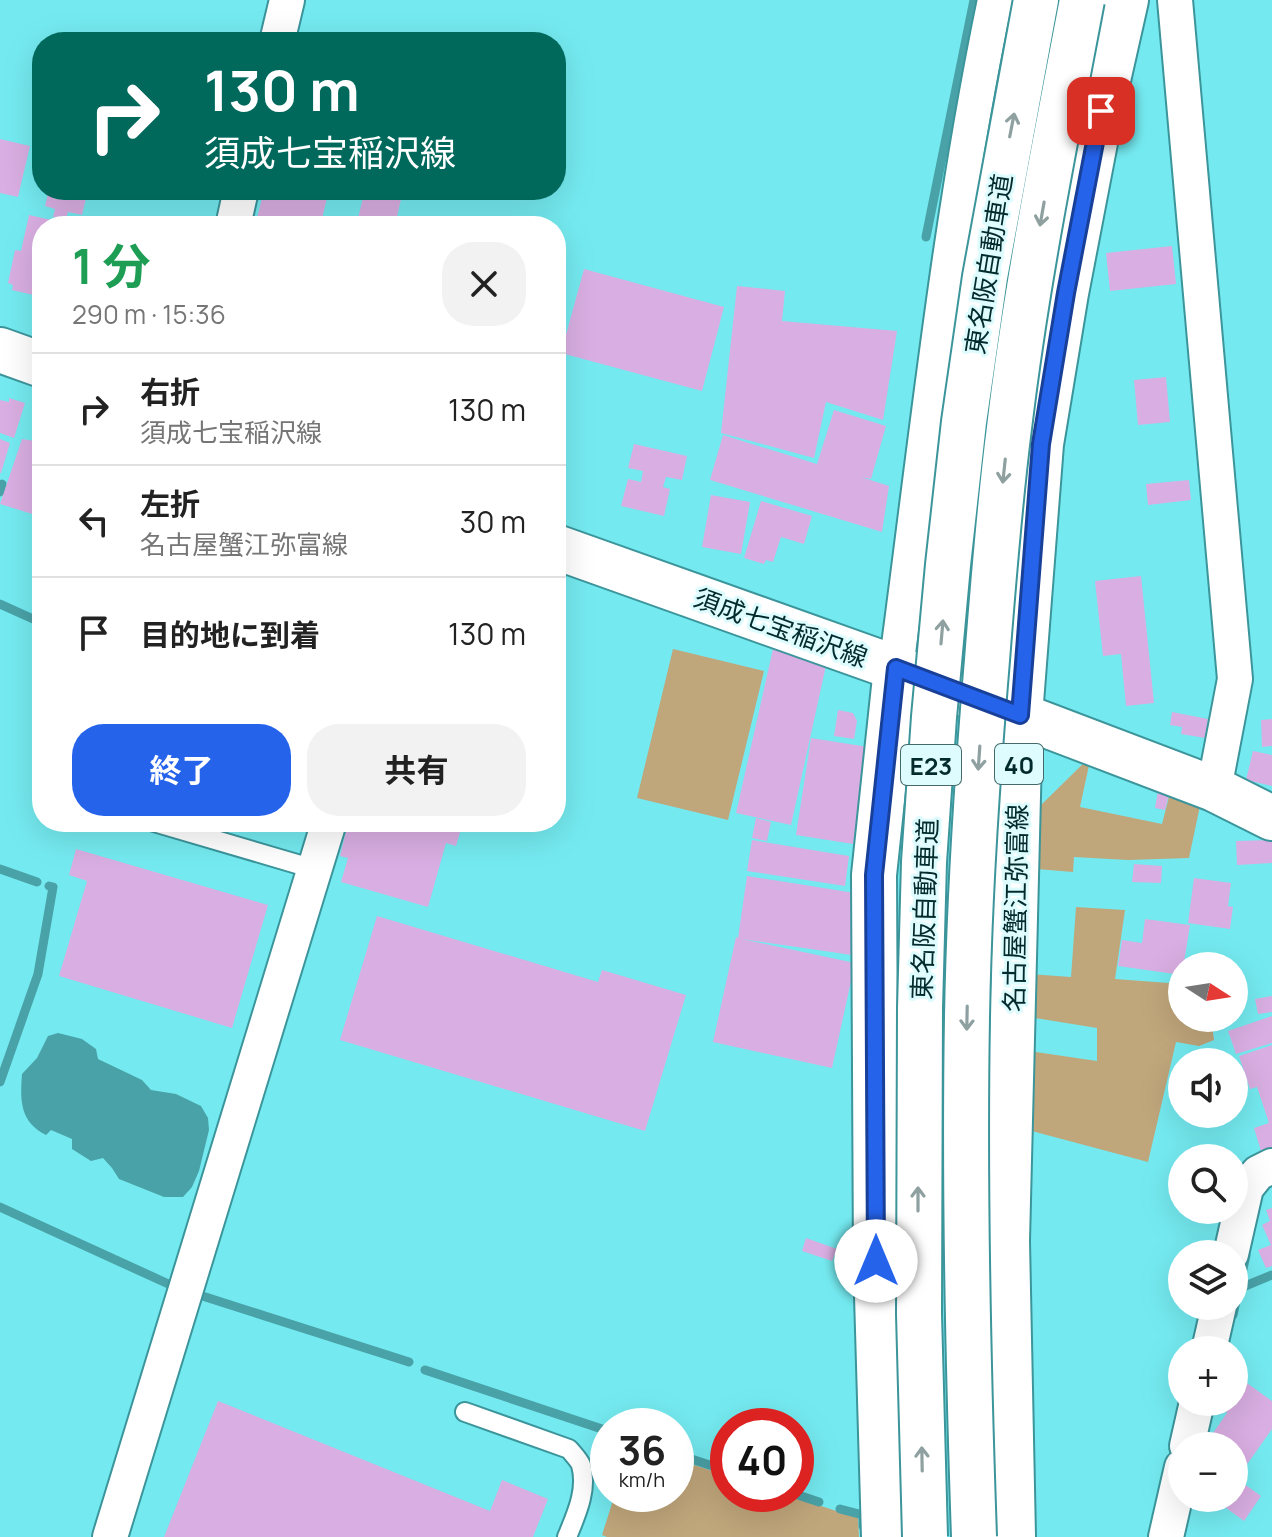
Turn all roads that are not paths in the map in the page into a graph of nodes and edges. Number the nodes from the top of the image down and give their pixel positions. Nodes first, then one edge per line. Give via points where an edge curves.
1 (287, 0) edge
2 (995, 0) edge
3 (1036, 0) edge
4 (1082, 0) edge
5 (1126, 0) edge
6 (1175, 0) edge
7 (279, 32) edge
8 (0, 350) edge
9 (32, 361) edge
10 (566, 551) edge
11 (896, 668) junction
12 (1020, 715) junction
13 (1214, 789) junction
14 (1272, 818) edge
15 (188, 832) edge
16 (326, 832) edge
17 (314, 869) junction
18 (1272, 1166) edge
19 (1234, 1240) edge
20 (465, 1412) dead end
21 (1172, 1512) edge
22 (110, 1537) edge
23 (567, 1537) edge
24 (884, 1537) edge
25 (925, 1537) edge
26 (974, 1537) edge
27 (1013, 1537) edge
28 (1166, 1537) edge

1 - 7 street
2 - 11 street via 949,266
25 -> 3 main road, 東名阪自動車道 / E23, bridge via 920,1008 934,717 980,306
4 -> 26 main road, 東名阪自動車道 / E23, bridge via 1013,398 981,723 967,1029
5 - 12 main road, 名古屋蟹江弥富線 / 40 via 1041,444
6 - 13 street via 1235,679
8 - 9 main road
10 - 11 main road, 須成七宝稲沢線
11 - 12 main road, 須成七宝稲沢線
11 - 24 main road via 874,875
12 - 13 main road, 須成七宝稲沢線
12 - 27 main road, 名古屋蟹江弥富線 / 40 via 1007,1241
13 - 14 main road, 須成七宝稲沢線
15 - 17 lane
16 - 17 street
17 - 22 street
18 - 19 street via 1246,1188
20 - 23 lane via 569,1449 581,1463 583,1489
21 - 28 street

